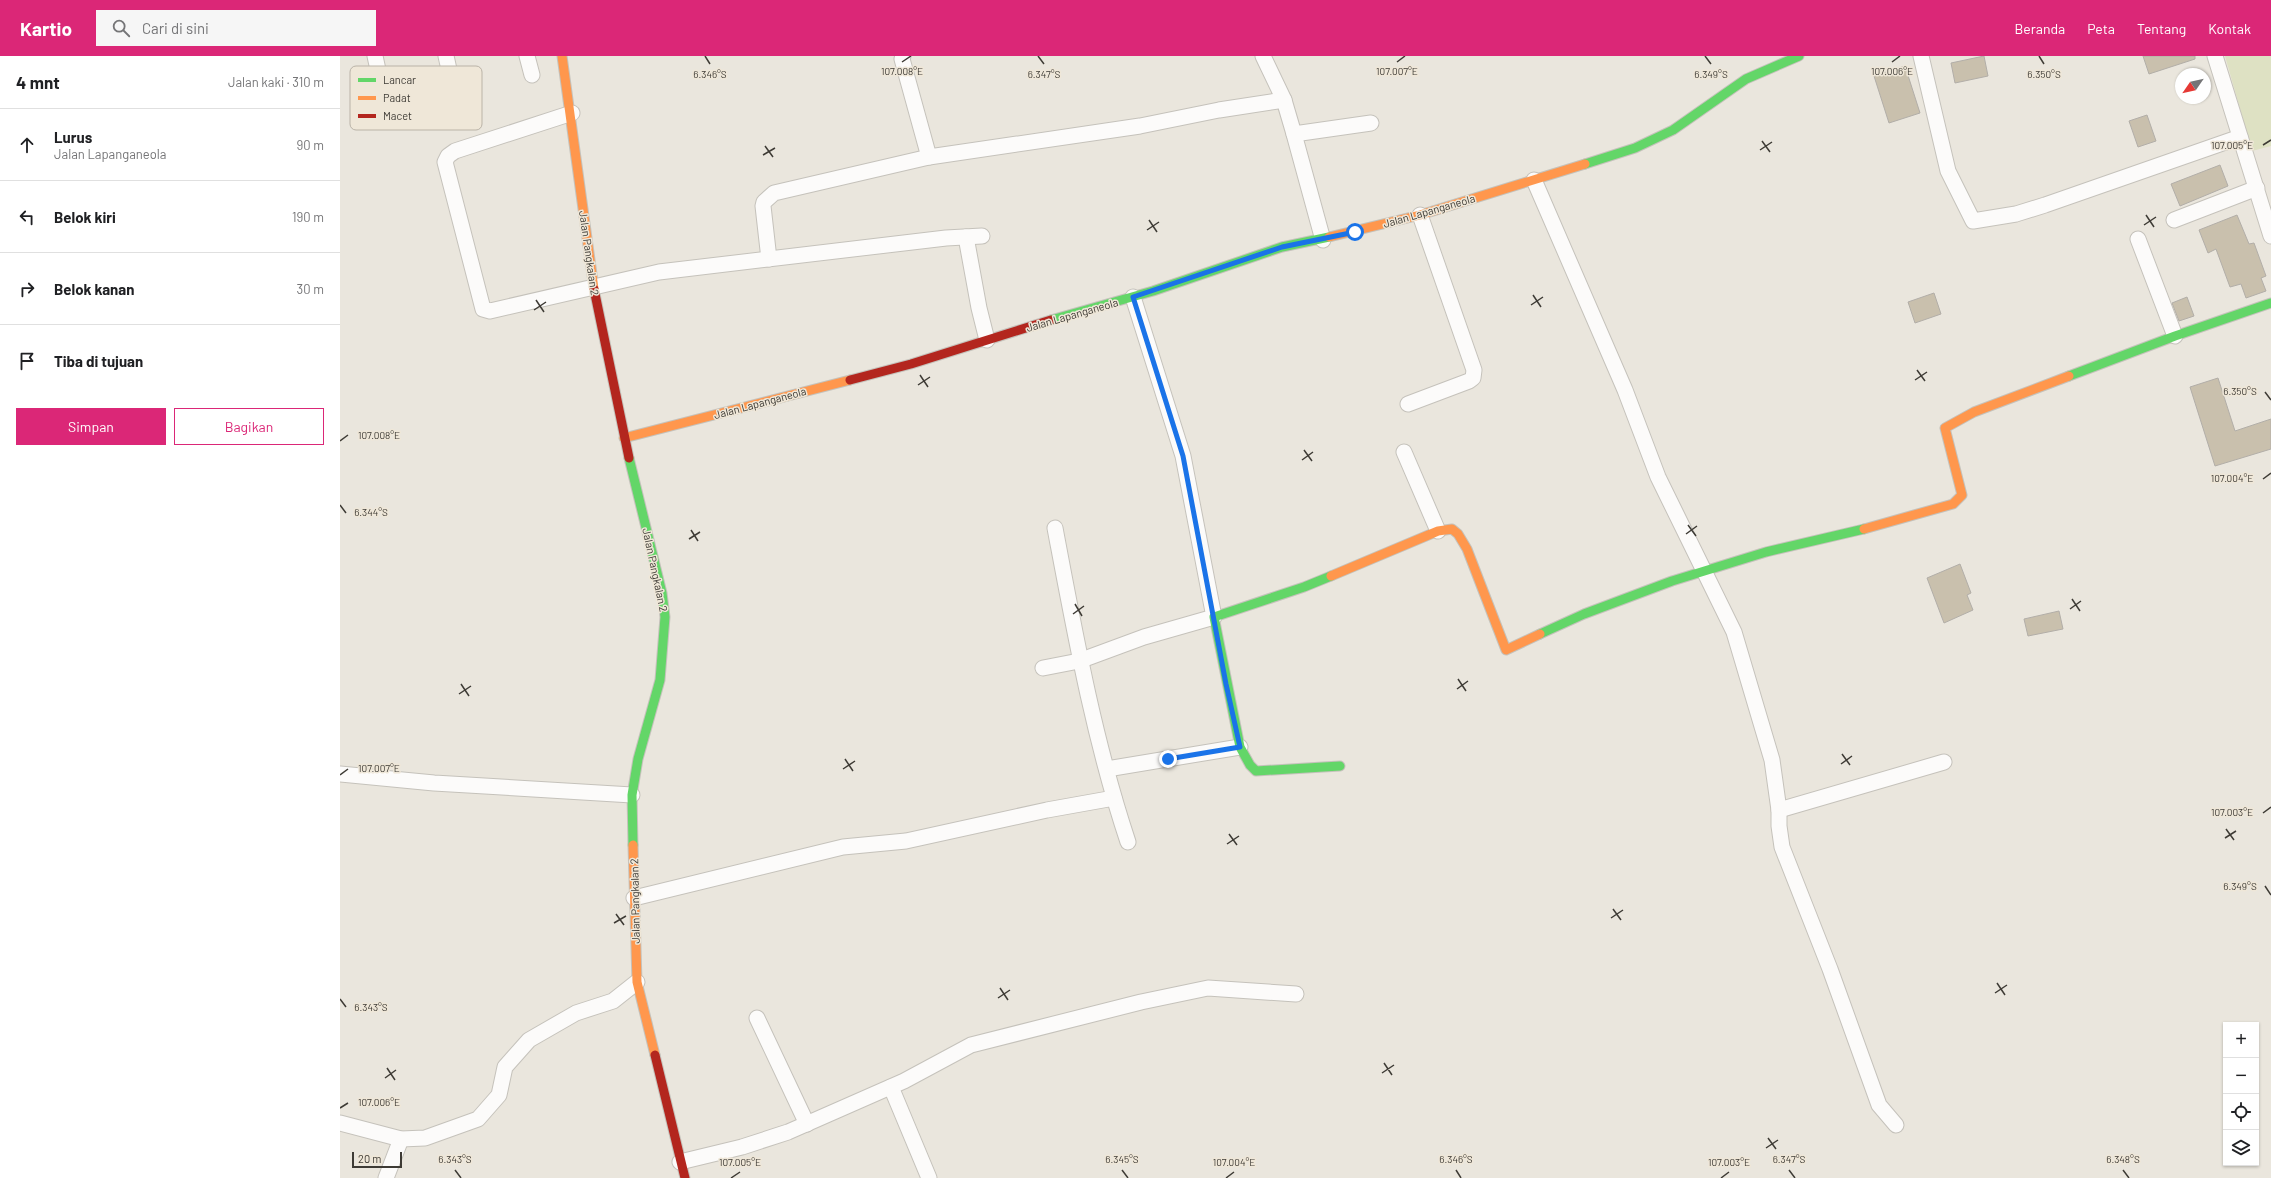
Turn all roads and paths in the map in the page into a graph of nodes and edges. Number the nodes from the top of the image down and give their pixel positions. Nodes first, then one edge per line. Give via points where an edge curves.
1 (375, 56) edge
2 (446, 56) edge
3 (527, 56) edge
4 (562, 56) edge
5 (903, 56) edge
6 (1263, 56) edge
7 (1799, 56) edge
8 (1922, 56) edge
9 (2215, 56) edge
10 (377, 66) edge
11 (448, 66) edge
12 (532, 75) dead end
13 (1284, 100) junction
14 (572, 113) junction
15 (1370, 122) dead end
16 (1294, 134) junction
17 (2240, 137) junction
18 (929, 157) junction
19 (1534, 180) junction
20 (2257, 188) junction
21 (1420, 215) junction
22 (2174, 220) dead end
23 (982, 236) dead end
24 (2271, 236) edge
25 (966, 237) junction
26 (2138, 239) dead end
27 (1323, 240) junction
28 (769, 258) junction
29 (593, 286) junction
30 (1133, 297) junction
31 (2271, 303) edge
32 (2175, 336) junction
33 (987, 340) junction
34 (1408, 404) dead end
35 (624, 438) junction
36 (1404, 452) dead end
37 (1055, 528) dead end
38 (1438, 532) junction
39 (1705, 572) junction
40 (1214, 617) junction
41 (1079, 661) junction
42 (1043, 668) dead end
43 (1240, 747) junction
44 (1944, 762) dead end
45 (1340, 766) dead end
46 (1107, 769) junction
47 (340, 774) edge
48 (632, 795) junction
49 (1114, 798) junction
50 (1779, 810) junction
51 (1128, 842) dead end
52 (634, 898) junction
53 (637, 982) junction
54 (1296, 994) dead end
55 (757, 1018) dead end
56 (891, 1087) junction
57 (340, 1123) edge
58 (807, 1124) junction
59 (1896, 1125) dead end
60 (401, 1139) junction
61 (680, 1162) junction
62 (386, 1178) edge
63 (685, 1178) edge
64 (929, 1178) edge

1 - 10 street
2 - 11 street
3 - 12 street
4 - 14 street, Jalan Pangkalan 2
5 - 18 street
6 - 13 street
7 - 19 street, Jalan Lapanganeola via 1746,79 1687,122 1661,136 1622,153
8 - 17 street via 1948,171 1973,221 2039,207
9 - 17 street
13 - 16 street
13 - 18 street via 1140,126
14 - 29 street, Jalan Pangkalan 2
14 - 29 street via 455,151 445,162 483,310
15 - 16 street
16 - 27 street
17 - 20 street
18 - 28 street via 774,193 763,206
19 - 21 street, Jalan Lapanganeola
19 - 39 street via 1625,390 1658,477
20 - 22 street
20 - 24 street
21 - 27 street, Jalan Lapanganeola
21 - 34 street via 1474,370 1469,381
23 - 25 street
25 - 28 street
25 - 33 street
26 - 32 street
27 - 30 street, Jalan Lapanganeola via 1282,247
28 - 29 street via 659,272
29 - 35 street, Jalan Pangkalan 2
30 - 33 street, Jalan Lapanganeola
30 - 40 street via 1183,456
31 - 32 street
32 - 39 street via 1950,424 1945,428 1946,435 1962,495 1953,504 1841,536 1766,552
33 - 35 street, Jalan Lapanganeola via 911,364
35 - 48 street, Jalan Pangkalan 2 via 666,617 660,680 638,759
36 - 38 street
37 - 41 street
38 - 39 street via 1452,529 1467,549 1506,650 1625,597
38 - 40 street via 1304,587
39 - 50 street via 1734,632 1772,760
40 - 41 street via 1144,637
40 - 43 street
41 - 42 street
41 - 46 street
43 - 45 street via 1250,766 1256,771
43 - 46 street
44 - 50 street
46 - 49 street
47 - 48 street via 434,783
48 - 52 street, Jalan Pangkalan 2
49 - 51 street
49 - 52 street via 906,841 843,847
50 - 59 street via 1782,847 1833,976 1879,1105
52 - 53 street, Jalan Pangkalan 2
53 - 60 street via 612,1001 576,1013 529,1040 505,1068 498,1095 478,1119 425,1138
53 - 61 street, Jalan Pangkalan 2
54 - 56 street via 1208,988 1140,1002 971,1045
55 - 58 street
56 - 58 street
56 - 64 street
57 - 60 street
58 - 61 street via 742,1147
60 - 62 street
61 - 63 street, Jalan Pangkalan 2

